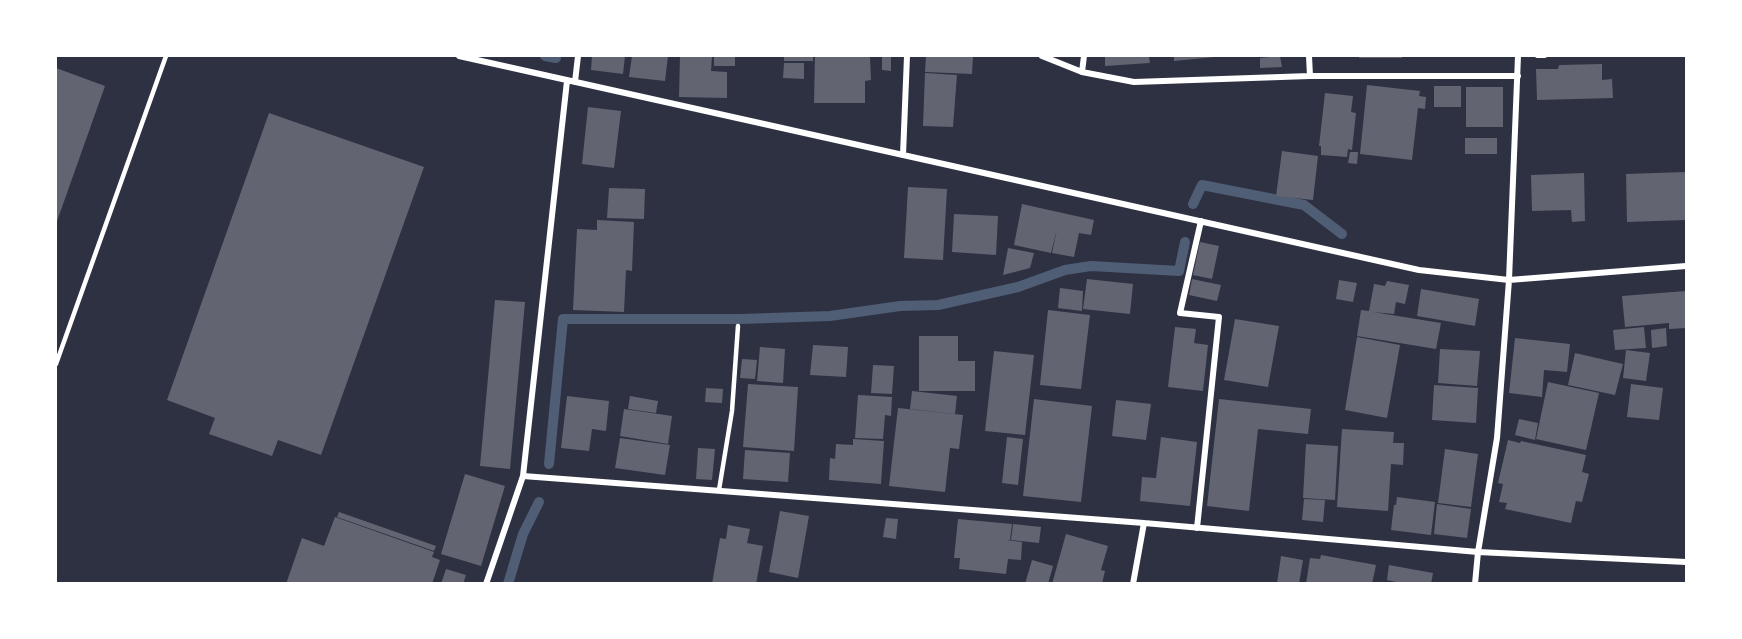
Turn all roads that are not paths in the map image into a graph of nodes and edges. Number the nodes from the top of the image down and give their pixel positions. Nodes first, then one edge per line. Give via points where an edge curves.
1 (166, 56) edge
2 (459, 56) edge
3 (578, 56) edge
4 (906, 56) edge
5 (1042, 56) edge
6 (1084, 56) edge
7 (1309, 56) edge
8 (1518, 56) edge
9 (1082, 72) junction
10 (1310, 76) junction
11 (1518, 76) junction
12 (567, 81) junction
13 (575, 82) junction
14 (903, 155) junction
15 (1201, 221) junction
16 (1686, 266) edge
17 (1509, 280) junction
18 (738, 326) dead end
19 (56, 364) edge
20 (523, 476) junction
21 (719, 490) junction
22 (1144, 523) junction
23 (1197, 528) junction
24 (1478, 552) junction
25 (1686, 562) edge
26 (486, 584) edge
27 (1133, 584) edge
28 (1475, 584) edge

1 - 19 lane
2 - 12 street
3 - 13 street
4 - 14 street
5 - 9 street
6 - 9 street
7 - 10 street
8 - 11 street
9 - 10 street via 1134,82
10 - 11 street
11 - 17 street
12 - 13 street
12 - 20 street
13 - 14 street
14 - 15 street
15 - 17 street via 1419,270
15 - 23 street via 1180,313 1220,317
16 - 17 street
17 - 24 street via 1497,438
18 - 21 lane via 732,411
20 - 21 street
20 - 26 street
21 - 22 street
22 - 23 street
22 - 27 street
23 - 24 street
24 - 25 street
24 - 28 street

